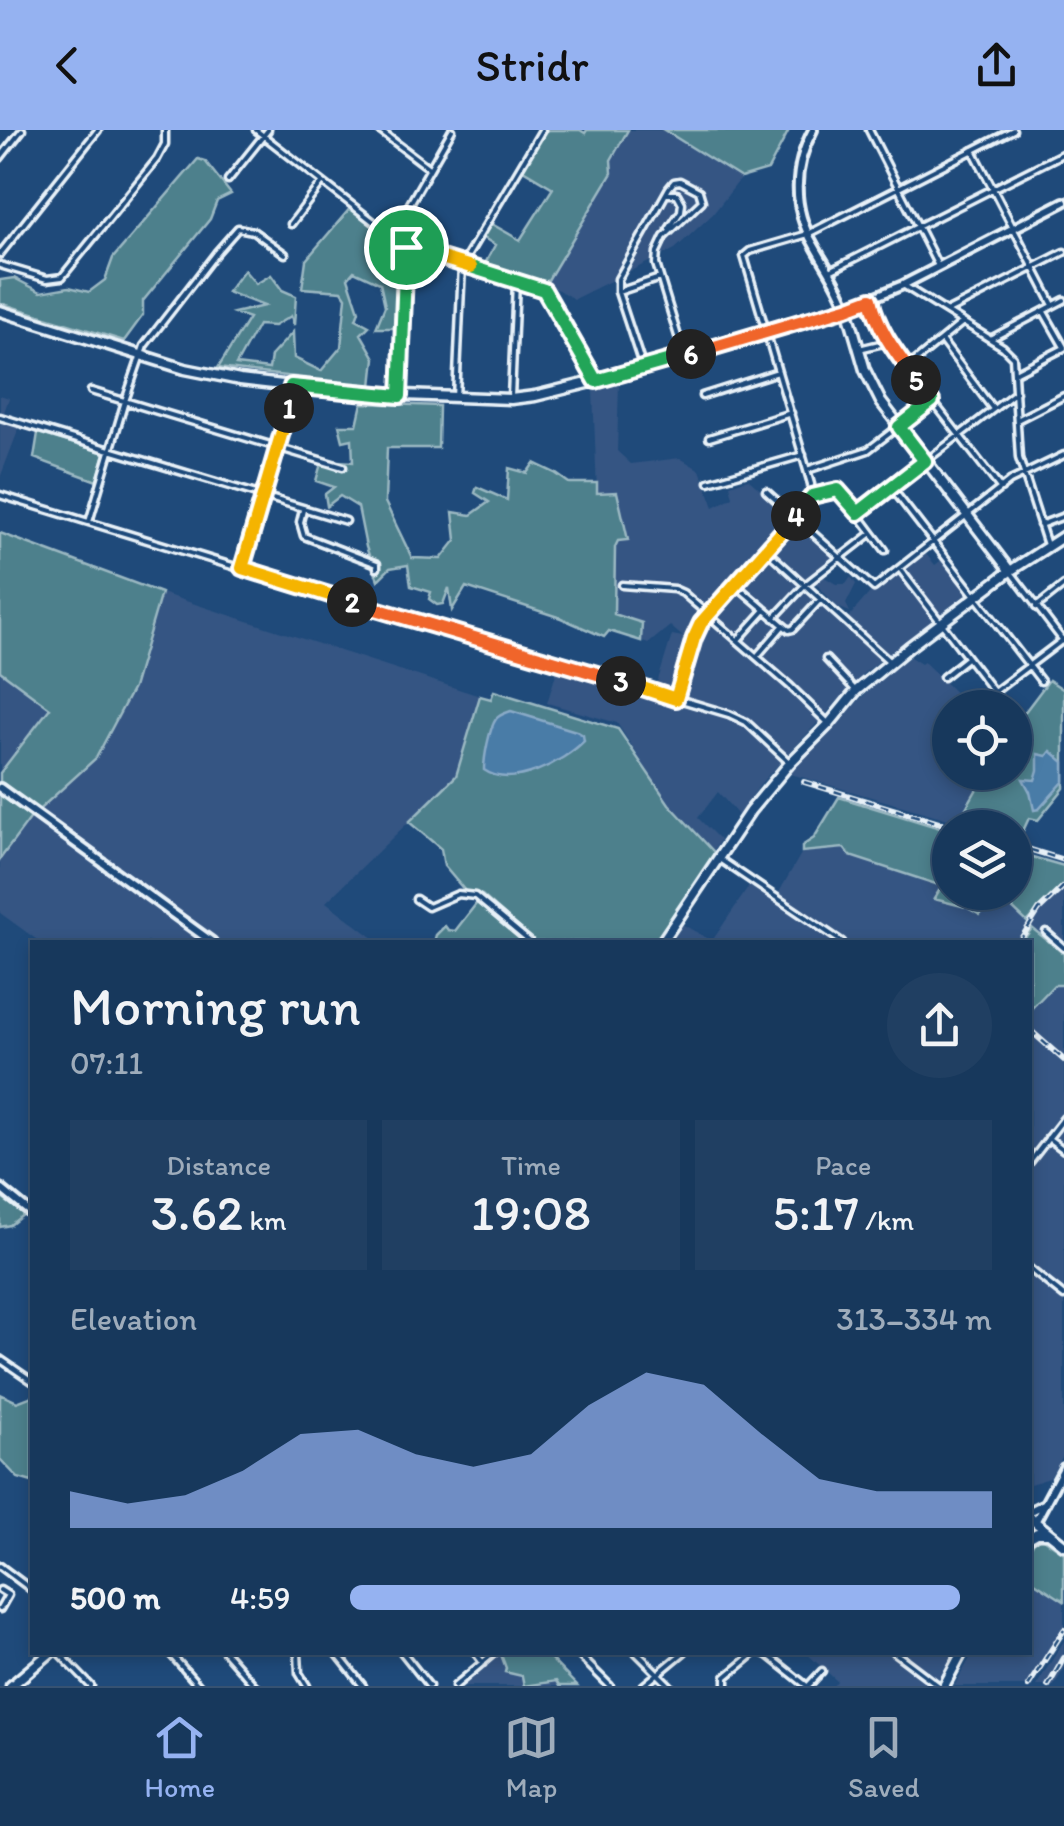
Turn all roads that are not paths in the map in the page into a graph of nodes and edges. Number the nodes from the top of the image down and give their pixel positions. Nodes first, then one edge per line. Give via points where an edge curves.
1 (22, 130) edge
2 (98, 130) edge
3 (165, 130) edge
4 (256, 130) edge
5 (268, 130) edge
6 (379, 130) edge
7 (452, 130) edge
8 (542, 130) edge
9 (813, 130) edge
10 (869, 130) edge
11 (1013, 130) edge
12 (263, 136) junction
13 (974, 150) junction
14 (1064, 153) edge
15 (0, 158) edge
16 (429, 168) junction
17 (228, 180) dead end
18 (322, 183) junction
19 (994, 188) junction
20 (898, 189) junction
21 (666, 194) junction
22 (1064, 202) edge
23 (291, 224) dead end
24 (918, 227) junction
25 (1014, 227) junction
26 (808, 234) junction
27 (665, 236) junction
28 (406, 247) junction
29 (1064, 252) edge
30 (0, 254) edge
31 (285, 254) dead end
32 (0, 264) edge
33 (462, 265) junction
34 (938, 266) junction
35 (1034, 267) junction
36 (831, 270) junction
37 (660, 278) junction
38 (516, 282) junction
39 (904, 285) junction
40 (618, 292) junction
41 (871, 299) junction
42 (1064, 300) edge
43 (1053, 305) junction
44 (847, 308) junction
45 (1043, 310) junction
46 (0, 311) edge
47 (946, 312) junction
48 (963, 322) junction
49 (766, 332) junction
50 (990, 338) junction
51 (942, 340) junction
52 (888, 342) junction
53 (1064, 347) edge
54 (859, 349) junction
55 (140, 355) junction
56 (684, 356) junction
57 (643, 368) junction
58 (907, 368) junction
59 (778, 372) junction
60 (1016, 372) junction
61 (596, 381) junction
62 (291, 386) junction
63 (91, 391) dead end
64 (1016, 392) junction
65 (400, 396) junction
66 (702, 396) dead end
67 (1064, 396) edge
68 (456, 398) junction
69 (511, 399) junction
70 (124, 401) junction
71 (932, 401) junction
72 (993, 409) junction
73 (790, 413) junction
74 (0, 417) edge
75 (1017, 420) junction
76 (899, 427) junction
77 (958, 435) junction
78 (709, 438) dead end
79 (279, 447) junction
80 (110, 450) junction
81 (803, 455) junction
82 (1064, 455) edge
83 (925, 461) junction
84 (343, 467) dead end
85 (807, 470) junction
86 (1024, 474) junction
87 (709, 482) dead end
88 (891, 487) junction
89 (1001, 489) junction
90 (766, 491) dead end
91 (0, 494) edge
92 (812, 496) junction
93 (263, 497) junction
94 (304, 508) junction
95 (858, 513) junction
96 (966, 515) junction
97 (1064, 516) edge
98 (794, 518) junction
99 (346, 520) dead end
100 (88, 522) junction
101 (1040, 525) junction
102 (872, 533) junction
103 (1064, 536) edge
104 (932, 541) junction
105 (1047, 546) junction
106 (766, 550) junction
107 (885, 550) dead end
108 (840, 559) junction
109 (242, 568) junction
110 (376, 568) dead end
111 (899, 568) junction
112 (1010, 571) junction
113 (735, 584) junction
114 (622, 585) dead end
115 (806, 585) junction
116 (1064, 585) edge
117 (976, 597) junction
118 (821, 599) junction
119 (1036, 607) junction
120 (765, 610) junction
121 (708, 614) junction
122 (774, 618) junction
123 (942, 623) junction
124 (784, 625) junction
125 (738, 640) junction
126 (1063, 640) edge
127 (757, 656) junction
128 (967, 658) junction
129 (826, 659) dead end
130 (890, 662) junction
131 (1028, 666) junction
132 (943, 677) dead end
133 (1041, 681) dead end
134 (993, 690) edge
135 (995, 690) edge
136 (856, 691) junction
137 (676, 699) junction
138 (828, 724) junction
139 (790, 763) junction
140 (0, 788) edge
141 (718, 858) junction
142 (416, 898) dead end
143 (1046, 932) dead end
144 (209, 940) edge
145 (528, 940) edge
146 (663, 940) edge
147 (839, 940) edge
148 (1064, 948) edge
149 (1064, 1118) edge
150 (1048, 1138) junction
151 (1064, 1150) edge
152 (1032, 1159) edge
153 (0, 1188) edge
154 (30, 1212) edge
155 (1032, 1271) edge
156 (1064, 1296) edge
157 (0, 1360) edge
158 (30, 1380) edge
159 (1064, 1468) edge
160 (1045, 1503) junction
161 (1032, 1522) edge
162 (1032, 1525) edge
163 (1032, 1526) edge
164 (1048, 1533) junction
165 (1064, 1545) edge
166 (0, 1566) edge
167 (30, 1588) edge
168 (0, 1590) edge
169 (0, 1609) edge
170 (50, 1655) edge
171 (57, 1655) edge
172 (172, 1655) edge
173 (228, 1655) edge
174 (298, 1655) edge
175 (338, 1655) edge
176 (404, 1655) edge
177 (477, 1655) edge
178 (492, 1655) edge
179 (579, 1655) edge
180 (639, 1655) edge
181 (680, 1655) edge
182 (755, 1655) edge
183 (769, 1655) edge
184 (898, 1655) edge
185 (960, 1655) edge
186 (483, 1663) junction
187 (822, 1671) dead end
188 (658, 1674) junction
189 (11, 1686) edge
190 (91, 1686) edge
191 (199, 1686) edge
192 (255, 1686) edge
193 (307, 1686) edge
194 (363, 1686) edge
195 (429, 1686) edge
196 (455, 1686) edge
197 (610, 1686) edge
198 (643, 1686) edge
199 (670, 1686) edge
200 (726, 1686) edge
201 (808, 1686) edge
202 (942, 1686) edge

1 - 15 street
2 - 30 street
3 - 32 street via 157,159 62,277 47,279
4 - 12 street
5 - 12 street
6 - 16 street
7 - 16 street
8 - 33 street
9 - 26 street via 797,182
10 - 20 street
11 - 13 street
12 - 17 street
12 - 18 street
13 - 19 street
13 - 20 street
14 - 19 street
16 - 28 street via 408,207
18 - 23 street
18 - 28 street
19 - 24 street
19 - 25 street
20 - 24 street
20 - 26 street
21 - 27 street via 679,196 682,207
21 - 27 street via 680,181 702,200
21 - 40 street via 618,275
22 - 25 street
24 - 34 street
24 - 36 street
25 - 34 street
25 - 35 street
26 - 36 street
26 - 49 street via 744,256
27 - 37 street via 656,261
28 - 33 street
28 - 65 street
29 - 35 street
31 - 55 street via 254,231 238,228
33 - 38 street
33 - 68 street
34 - 39 street
35 - 43 street
35 - 47 street
36 - 44 street
37 - 40 street
37 - 56 street
38 - 61 street via 544,290
38 - 69 street
39 - 41 street
39 - 47 street
40 - 57 street
41 - 44 street
41 - 52 street
42 - 43 street
43 - 45 street
44 - 49 main road
44 - 54 main road
45 - 50 street
45 - 53 street
46 - 55 main road
47 - 48 street
48 - 50 street
48 - 51 street
49 - 56 main road
49 - 59 street
50 - 60 street via 1013,357
51 - 58 street
51 - 72 street
52 - 54 street
52 - 58 street
53 - 60 street
54 - 76 main road via 870,382
55 - 62 main road via 201,373
55 - 70 street
56 - 57 main road
57 - 61 main road
58 - 71 street
59 - 66 street
59 - 73 street
60 - 64 street
61 - 69 main road
62 - 65 main road
62 - 79 street
63 - 70 street
64 - 72 street
64 - 75 street
65 - 68 main road
67 - 75 street
68 - 69 main road
70 - 79 street
70 - 80 street
71 - 76 street
71 - 77 street
72 - 77 street
73 - 78 street
73 - 81 street
74 - 80 street
75 - 86 street
76 - 83 main road
76 - 85 street via 868,450
77 - 83 street
77 - 89 street
79 - 84 street
79 - 93 street
80 - 93 street
80 - 100 street
81 - 85 street
81 - 87 street
82 - 86 street
83 - 88 street
83 - 96 main road
85 - 92 street
86 - 89 street
86 - 101 street
88 - 95 street
88 - 104 street
89 - 96 street
90 - 98 street
91 - 100 street
92 - 95 street via 840,490
92 - 98 street
93 - 94 street
93 - 109 street
94 - 99 street
94 - 110 street via 304,536
95 - 102 street
96 - 104 street
96 - 112 main road
97 - 101 street
98 - 106 street
98 - 108 street
100 - 109 street
101 - 105 street
102 - 107 street
102 - 108 street
103 - 105 main road
104 - 111 street
104 - 117 street
105 - 112 main road
106 - 113 street
106 - 115 street
108 - 111 street via 874,588
108 - 115 street
109 - 137 street
111 - 123 street
112 - 117 main road
112 - 119 street
113 - 120 street
113 - 121 street
114 - 121 street via 674,589
115 - 118 street
115 - 122 street
116 - 119 street
117 - 123 main road
117 - 131 street
118 - 124 street via 793,630
118 - 130 street
119 - 126 street
120 - 122 street
120 - 125 street
121 - 125 street
121 - 137 street
122 - 124 street
123 - 128 street
123 - 130 main road
124 - 127 street
125 - 127 street
126 - 131 street
127 - 138 street
128 - 132 street
128 - 134 street
129 - 136 street
130 - 136 main road
131 - 133 street
131 - 135 street
136 - 138 main road
137 - 139 street via 739,718
138 - 139 main road
139 - 141 main road
140 - 144 street
141 - 146 main road
141 - 147 street
142 - 145 street via 428,907 458,894 475,896
143 - 148 street
149 - 150 street
150 - 151 street
150 - 152 street
153 - 154 street
155 - 156 street
157 - 158 street
159 - 160 street
160 - 161 street
160 - 164 street
162 - 164 main road
163 - 164 main road
164 - 165 main road
166 - 167 street
168 - 169 street via 8,1595
170 - 189 main road
171 - 190 street
172 - 191 street
173 - 192 street
174 - 193 street
175 - 194 street
176 - 195 street
177 - 186 street
178 - 186 street
179 - 197 street
180 - 188 street
181 - 188 street
182 - 200 street via 726,1677
183 - 201 street
184 - 202 street
185 - 202 main road
186 - 196 street
187 - 201 street
188 - 198 street
188 - 199 street

